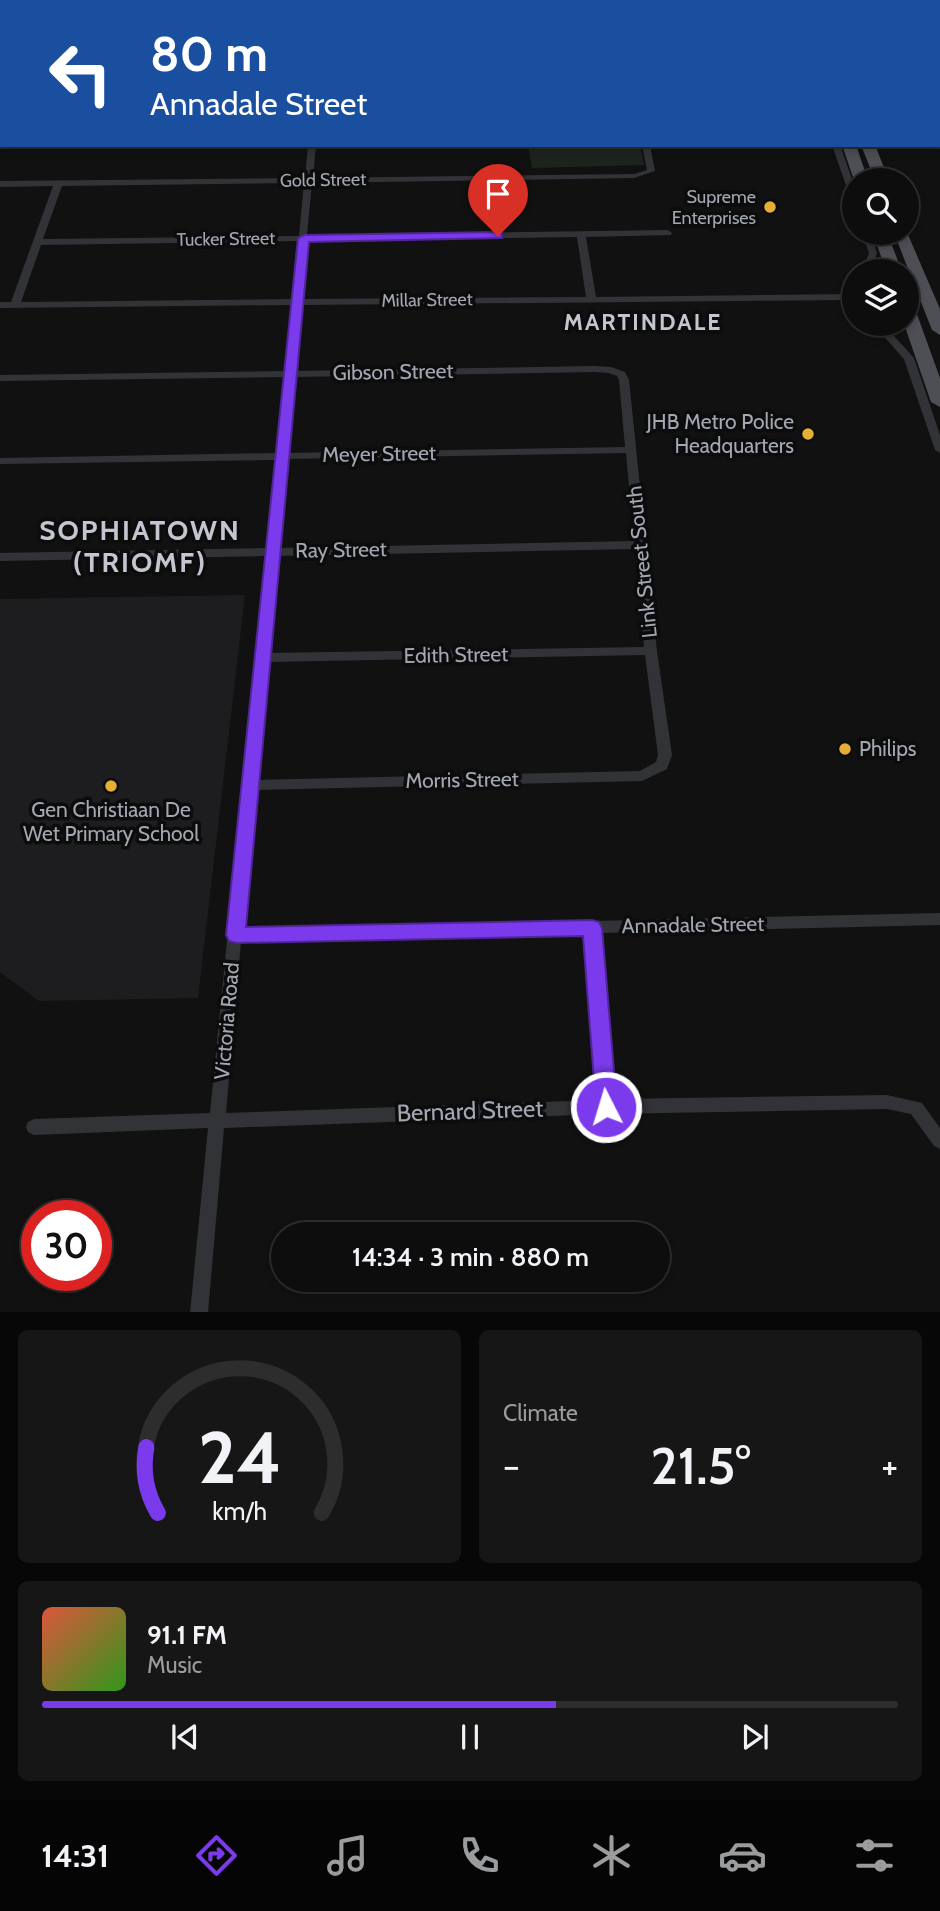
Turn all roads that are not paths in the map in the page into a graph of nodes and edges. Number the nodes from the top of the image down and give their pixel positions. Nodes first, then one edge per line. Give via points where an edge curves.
1 (312, 147) edge
2 (646, 147) edge
3 (837, 147) edge
4 (850, 147) edge
5 (869, 147) edge
6 (844, 168) edge
7 (857, 168) edge
8 (877, 168) edge
9 (309, 180) junction
10 (0, 184) edge
11 (58, 184) junction
12 (668, 233) dead end
13 (582, 235) junction
14 (304, 238) junction
15 (36, 242) junction
16 (907, 245) edge
17 (842, 296) edge
18 (919, 297) edge
19 (928, 297) junction
20 (592, 298) junction
21 (298, 302) junction
22 (0, 305) edge
23 (15, 305) junction
24 (940, 330) edge
25 (889, 336) edge
26 (917, 336) edge
27 (617, 372) joint
28 (292, 373) junction
29 (0, 378) edge
30 (940, 402) edge
31 (631, 450) junction
32 (940, 450) edge
33 (283, 456) junction
34 (0, 461) edge
35 (640, 545) junction
36 (273, 552) junction
37 (0, 557) edge
38 (651, 651) junction
39 (261, 658) junction
40 (666, 755) joint
41 (248, 785) junction
42 (940, 919) edge
43 (592, 928) junction
44 (236, 935) junction
45 (606, 1107) junction
46 (218, 1119) junction
47 (34, 1127) dead end
48 (938, 1136) edge
49 (199, 1312) edge

1 - 9 street, Victoria Road
2 - 9 street, Gold Street via 651,171 646,174
3 - 6 street
4 - 7 main road
5 - 8 main road
9 - 11 street, Gold Street
9 - 14 street, Victoria Road
10 - 11 street, Gold Street
11 - 15 street
12 - 13 street, Tucker Street
13 - 14 street, Tucker Street
13 - 20 street
14 - 15 street, Tucker Street
14 - 21 street, Victoria Road
15 - 23 street
16 - 19 main road
17 - 20 street, Millar Street
18 - 19 street
19 - 24 main road
20 - 21 street, Millar Street
21 - 23 street, Millar Street
21 - 28 street, Victoria Road
22 - 23 street, Millar Street
25 - 32 street via 909,358
26 - 30 main road
27 - 28 street, Gibson Street
27 - 31 street, Link Street South via 624,380
28 - 29 street, Gibson Street
28 - 33 street, Victoria Road
31 - 33 street, Meyer Street
31 - 35 street, Link Street South
33 - 34 street, Meyer Street
33 - 36 street, Victoria Road
35 - 36 street, Ray Street
35 - 38 street, Link Street South
36 - 37 street, Ray Street
36 - 39 street, Victoria Road
38 - 39 street, Edith Street
38 - 40 street, Link Street South
39 - 41 street, Victoria Road
40 - 41 street, Morris Street via 662,765 642,776
41 - 44 street, Victoria Road
42 - 43 street, Annadale Street
43 - 44 street, Annadale Street
43 - 45 street
44 - 46 street, Victoria Road
45 - 46 street, Bernard Street
45 - 48 street, Bernard Street via 887,1102 916,1108
46 - 47 street, Bernard Street
46 - 49 street, Victoria Road

